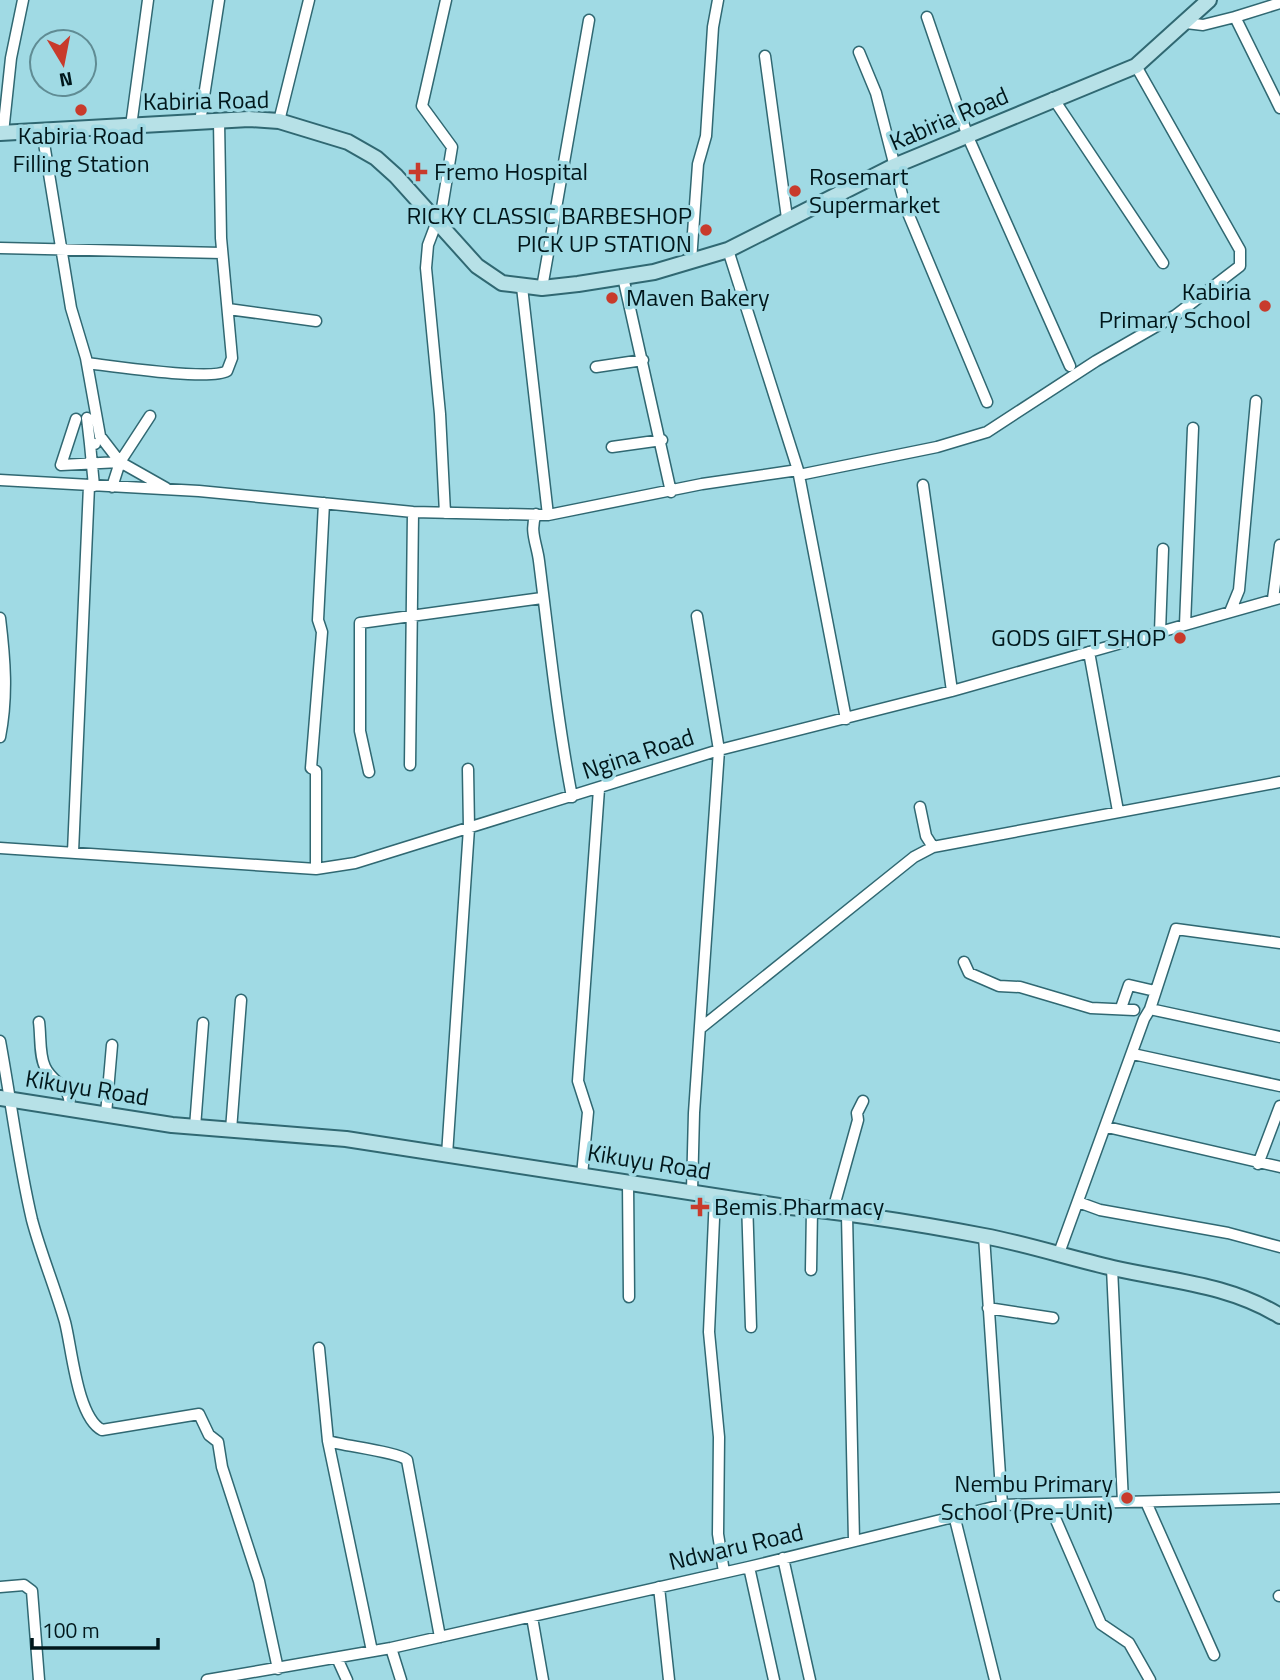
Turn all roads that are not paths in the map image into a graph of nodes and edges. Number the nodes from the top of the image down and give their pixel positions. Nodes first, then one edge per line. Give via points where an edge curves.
1 (23, 0) edge
2 (148, 0) edge
3 (219, 0) edge
4 (309, 0) edge
5 (446, 0) edge
6 (718, 0) edge
7 (1209, 0) edge
8 (1280, 3) edge
9 (927, 17) dead end
10 (1235, 17) junction
11 (589, 20) dead end
12 (1186, 23) junction
13 (859, 52) dead end
14 (765, 56) dead end
15 (1136, 66) junction
16 (1053, 98) junction
17 (1280, 108) edge
18 (219, 121) junction
19 (279, 121) junction
20 (200, 122) junction
21 (131, 126) junction
22 (41, 131) junction
23 (1, 133) edge
24 (968, 137) junction
25 (894, 166) junction
26 (787, 218) junction
27 (437, 223) junction
28 (0, 248) edge
29 (727, 250) junction
30 (64, 251) junction
31 (222, 253) junction
32 (691, 261) junction
33 (1163, 263) dead end
34 (623, 277) junction
35 (522, 286) junction
36 (542, 288) junction
37 (228, 309) junction
38 (316, 321) dead end
39 (643, 360) junction
40 (87, 363) junction
41 (1070, 366) dead end
42 (596, 367) dead end
43 (1256, 401) dead end
44 (987, 402) dead end
45 (150, 416) dead end
46 (1193, 428) dead end
47 (662, 440) junction
48 (106, 442) junction
49 (90, 444) junction
50 (612, 447) dead end
51 (92, 462) junction
52 (120, 462) junction
53 (799, 472) junction
54 (0, 481) edge
55 (923, 485) dead end
56 (92, 486) junction
57 (111, 487) junction
58 (169, 490) junction
59 (671, 492) junction
60 (324, 503) junction
61 (413, 512) junction
62 (445, 513) junction
63 (536, 514) junction
64 (548, 515) junction
65 (1280, 545) edge
66 (1163, 550) dead end
67 (542, 598) junction
68 (1277, 598) edge
69 (1230, 612) junction
70 (697, 616) dead end
71 (412, 617) junction
72 (0, 618) edge
73 (1185, 625) junction
74 (1160, 632) junction
75 (1089, 652) junction
76 (952, 691) junction
77 (846, 719) junction
78 (0, 737) edge
79 (719, 750) junction
80 (410, 765) dead end
81 (468, 769) dead end
82 (369, 772) dead end
83 (1280, 782) edge
84 (599, 789) junction
85 (572, 797) junction
86 (920, 807) dead end
87 (1118, 811) junction
88 (469, 828) junction
89 (933, 847) junction
90 (0, 848) edge
91 (73, 852) junction
92 (316, 869) junction
93 (1280, 943) edge
94 (964, 962) dead end
95 (1155, 991) junction
96 (241, 1000) dead end
97 (1121, 1007) junction
98 (1150, 1009) junction
99 (1133, 1010) dead end
100 (39, 1022) dead end
101 (202, 1023) dead end
102 (702, 1027) junction
103 (1280, 1037) edge
104 (0, 1041) edge
105 (113, 1045) dead end
106 (1133, 1054) junction
107 (1280, 1086) edge
108 (6, 1099) edge
109 (863, 1101) dead end
110 (1280, 1105) edge
111 (69, 1108) junction
112 (106, 1114) junction
113 (1107, 1126) junction
114 (195, 1127) junction
115 (232, 1130) junction
116 (447, 1155) junction
117 (1258, 1164) junction
118 (1280, 1167) edge
119 (582, 1175) junction
120 (628, 1182) junction
121 (692, 1191) junction
122 (715, 1196) junction
123 (747, 1200) junction
124 (1078, 1202) junction
125 (813, 1209) junction
126 (833, 1210) junction
127 (847, 1215) junction
128 (984, 1236) junction
129 (1280, 1247) edge
130 (1059, 1253) junction
131 (1112, 1268) junction
132 (811, 1270) dead end
133 (629, 1297) dead end
134 (988, 1308) junction
135 (1280, 1316) edge
136 (1053, 1318) dead end
137 (751, 1327) dead end
138 (319, 1348) dead end
139 (328, 1441) junction
140 (1277, 1498) edge
141 (1123, 1502) junction
142 (1146, 1502) junction
143 (1049, 1504) junction
144 (1002, 1505) junction
145 (1280, 1511) edge
146 (954, 1519) junction
147 (854, 1541) junction
148 (783, 1558) junction
149 (749, 1567) junction
150 (724, 1572) junction
151 (0, 1587) edge
152 (659, 1587) junction
153 (532, 1617) junction
154 (440, 1637) junction
155 (391, 1648) junction
156 (372, 1651) junction
157 (1214, 1655) dead end
158 (337, 1658) junction
159 (278, 1669) junction
160 (39, 1680) edge
161 (207, 1680) edge
162 (347, 1680) edge
163 (401, 1680) edge
164 (543, 1680) edge
165 (669, 1680) edge
166 (774, 1680) edge
167 (810, 1680) edge
168 (995, 1680) edge
169 (1150, 1680) edge

1 - 23 street
2 - 21 street
3 - 20 street
4 - 19 street
5 - 27 street via 422,106 452,147
6 - 32 street
7 - 12 main road, Kabiria Road
8 - 10 street
9 - 24 street
10 - 12 street via 1203,25
10 - 17 street
11 - 36 street
12 - 15 main road, Kabiria Road
13 - 25 street via 876,93
14 - 26 street
15 - 16 main road, Kabiria Road
15 - 53 street via 1240,250 1240,266 1177,314 987,432 937,447
16 - 24 main road, Kabiria Road
16 - 33 street
18 - 19 main road, Kabiria Road
18 - 20 main road, Kabiria Road
18 - 31 street
19 - 27 main road, Kabiria Road via 348,142 376,158
20 - 21 main road, Kabiria Road
21 - 22 main road, Kabiria Road
22 - 23 main road, Kabiria Road
22 - 30 street
24 - 25 main road, Kabiria Road
24 - 41 street
25 - 26 main road, Kabiria Road
25 - 44 street via 905,206
26 - 29 main road, Kabiria Road
27 - 35 main road, Kabiria Road via 477,266 502,283
27 - 62 street via 428,245 426,268
28 - 30 street
29 - 32 main road, Kabiria Road
29 - 53 street
30 - 31 street
30 - 40 street via 71,308
31 - 37 street
32 - 34 main road, Kabiria Road
34 - 36 main road, Kabiria Road
34 - 39 street
35 - 36 main road, Kabiria Road
35 - 64 street
37 - 38 street
37 - 40 street via 232,358 224,374
39 - 42 street
39 - 47 street
40 - 48 street via 100,436
43 - 69 street via 1238,590
45 - 52 street
46 - 73 street
47 - 50 street
47 - 59 street
48 - 49 street
48 - 52 street
49 - 51 street
49 - 51 street via 81,418 61,465
51 - 52 street
51 - 56 street
52 - 57 street
52 - 58 street
53 - 59 street
53 - 77 street
54 - 56 street
55 - 76 street
56 - 57 street
56 - 91 street
57 - 58 street
58 - 60 street
59 - 64 street
60 - 61 street
60 - 92 street via 318,620 322,632 312,768 316,771
61 - 62 street
61 - 71 street
62 - 63 street
63 - 64 street
63 - 67 street via 531,527
65 - 68 street
66 - 74 street
67 - 71 street
67 - 85 street
68 - 69 street, Ngina Road
69 - 73 street, Ngina Road
70 - 79 street
71 - 80 street
71 - 82 street via 360,623 360,731
72 - 78 street via 6,685
73 - 74 street, Ngina Road
74 - 75 street, Ngina Road
75 - 76 street, Ngina Road
75 - 87 street
76 - 77 street, Ngina Road
77 - 79 street, Ngina Road
79 - 84 street, Ngina Road
79 - 102 street
81 - 88 street
83 - 87 street
84 - 85 street, Ngina Road
84 - 119 street via 578,1081 588,1112
85 - 88 street, Ngina Road
86 - 89 street
87 - 89 street
88 - 92 street, Ngina Road via 355,863
88 - 116 street
89 - 102 street via 914,857
90 - 91 street, Ngina Road
91 - 92 street, Ngina Road
93 - 95 street via 1176,929
94 - 97 street via 969,974 999,986 1020,987 1091,1008
95 - 97 street via 1129,985
95 - 98 street
96 - 115 street
97 - 99 street
98 - 103 street
98 - 106 street
100 - 111 street via 44,1065 67,1089
101 - 114 street
102 - 121 street
104 - 108 street
105 - 112 street
106 - 107 street
106 - 113 street
108 - 111 main road, Kikuyu Road
108 - 159 street via 33,1221 86,1412 93,1426 102,1430 199,1414 209,1435 218,1442
109 - 126 street
110 - 117 street
111 - 112 main road, Kikuyu Road
112 - 114 main road, Kikuyu Road
113 - 117 street
113 - 124 street
114 - 115 main road, Kikuyu Road
115 - 116 main road, Kikuyu Road via 345,1139
116 - 119 main road, Kikuyu Road
117 - 118 street
119 - 120 main road, Kikuyu Road
120 - 121 main road, Kikuyu Road
120 - 133 street
121 - 122 main road, Kikuyu Road
122 - 123 main road, Kikuyu Road
122 - 150 street via 709,1332 719,1437 718,1534
123 - 125 main road, Kikuyu Road
123 - 137 street
124 - 129 street
124 - 130 street
125 - 126 main road, Kikuyu Road
125 - 132 street
126 - 127 main road, Kikuyu Road
127 - 128 main road, Kikuyu Road
127 - 147 street
128 - 130 main road, Kikuyu Road
128 - 134 street
130 - 131 main road, Kikuyu Road
131 - 135 main road, Kikuyu Road via 1237,1294
131 - 141 street
134 - 136 street
134 - 144 street
138 - 139 street
139 - 154 street via 407,1460
139 - 156 street
140 - 142 street, Ndwaru Road
140 - 145 street
141 - 142 street, Ndwaru Road
141 - 143 street, Ndwaru Road
142 - 157 street
143 - 144 street, Ndwaru Road
143 - 169 street via 1101,1624 1129,1643
144 - 146 street, Ndwaru Road
146 - 147 street, Ndwaru Road
146 - 168 street
147 - 148 street, Ndwaru Road
148 - 149 street, Ndwaru Road
148 - 167 street
149 - 150 street, Ndwaru Road
149 - 166 street
150 - 152 street, Ndwaru Road
151 - 160 street via 24,1585 32,1591
152 - 153 street, Ndwaru Road
152 - 165 street
153 - 154 street, Ndwaru Road
153 - 164 street
154 - 155 street, Ndwaru Road
155 - 156 street, Ndwaru Road
155 - 163 street
156 - 158 street, Ndwaru Road
158 - 159 street, Ndwaru Road
158 - 162 street
159 - 161 street, Ndwaru Road

